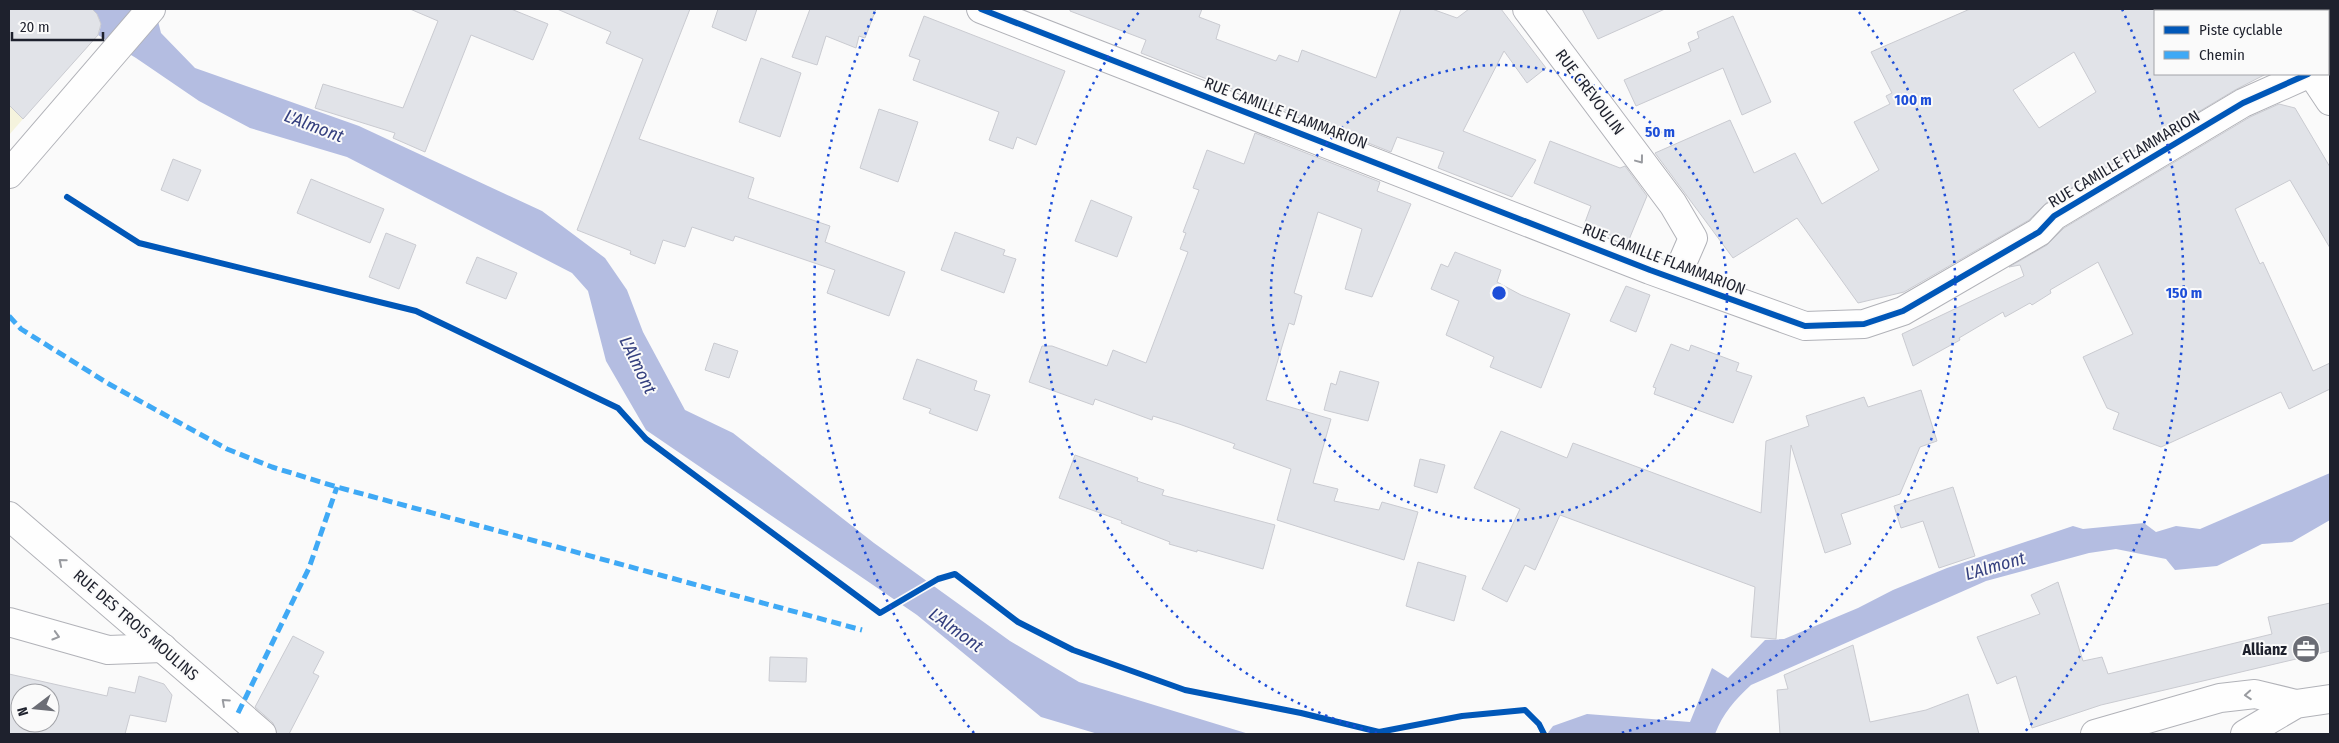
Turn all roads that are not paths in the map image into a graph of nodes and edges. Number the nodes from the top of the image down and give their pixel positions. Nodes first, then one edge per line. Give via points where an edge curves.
1 (151, 9) edge
2 (981, 9) edge
3 (1527, 9) edge
4 (2306, 75) edge
5 (2313, 75) edge
6 (2330, 101) edge
7 (9, 174) edge
8 (1671, 276) junction
9 (9, 516) edge
10 (9, 622) edge
11 (163, 648) junction
12 (2330, 699) edge
13 (2296, 704) junction
14 (262, 734) edge
15 (2095, 734) edge
16 (2245, 734) edge

1 - 7 street
2 - 8 street, RUE CAMILLE FLAMMARION
3 -> 8 street, RUE CREVOULIN via 1673,204 1693,238
4 - 8 street, RUE CAMILLE FLAMMARION via 2243,103 2054,216 2039,232 1903,311 1864,324 1805,326
5 - 6 street
11 -> 9 street, RUE DES TROIS MOULINS
10 -> 11 street via 108,650
14 -> 11 street, RUE DES TROIS MOULINS
12 - 13 street
13 -> 15 street via 2255,694 2220,698
13 - 16 street

